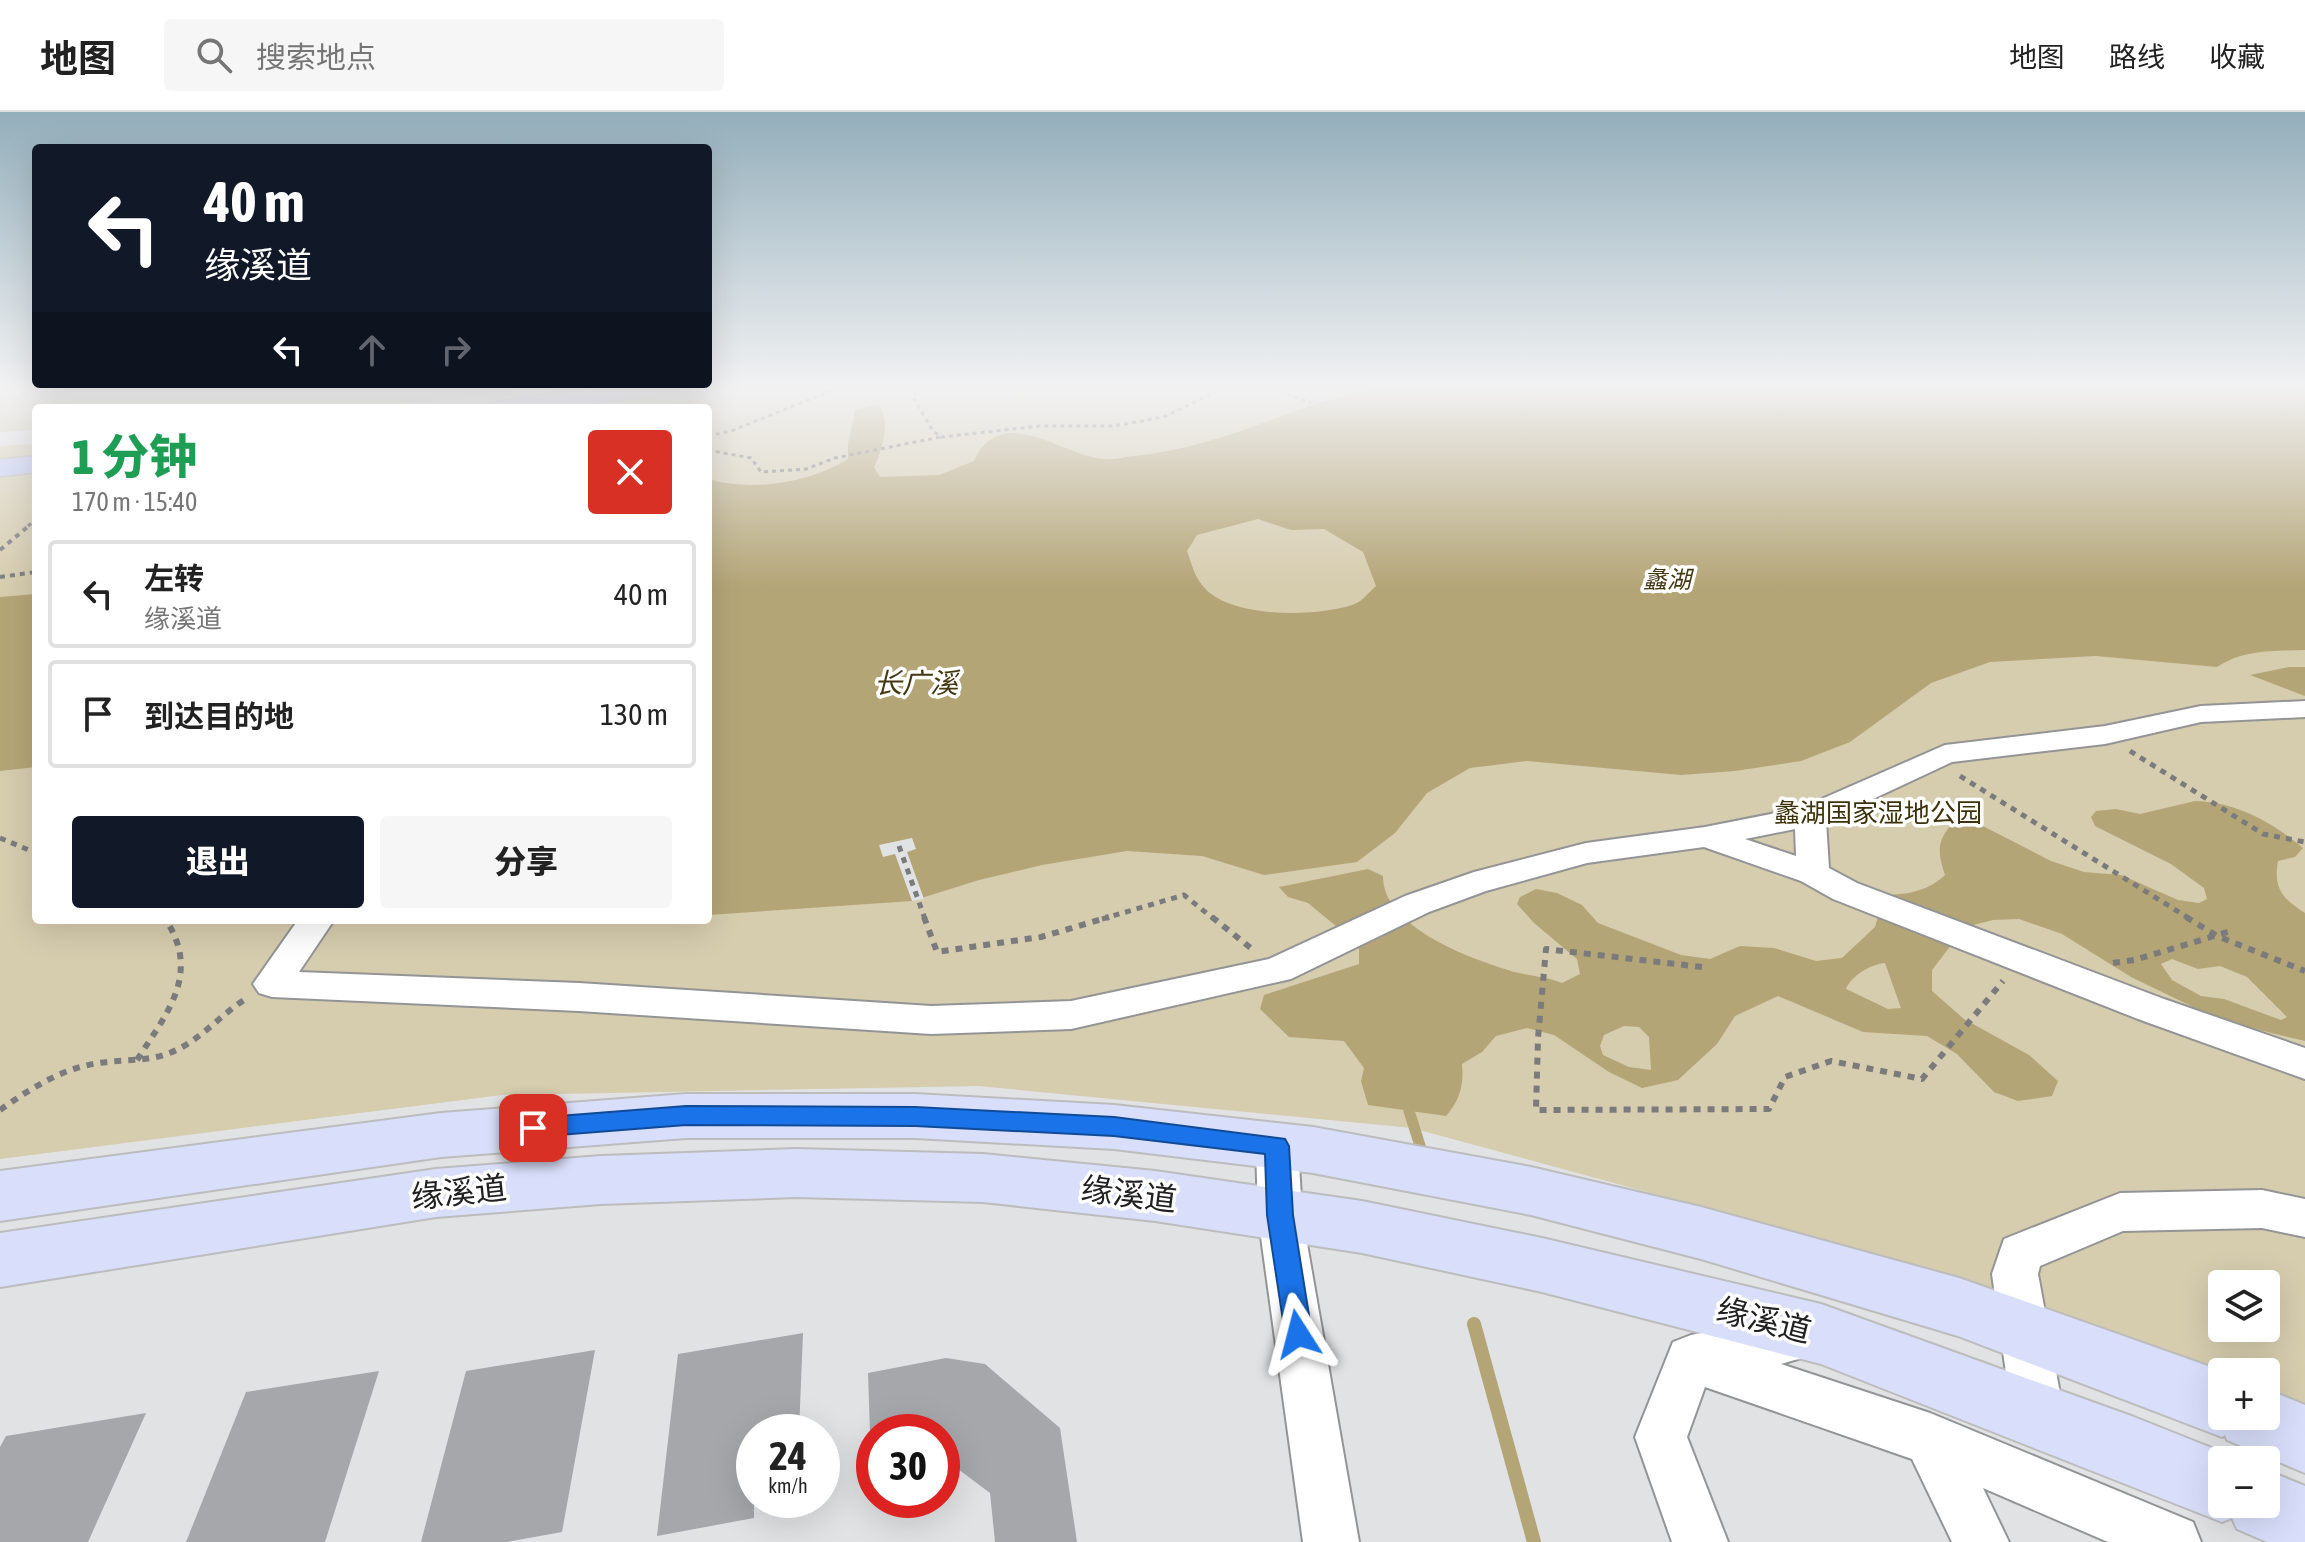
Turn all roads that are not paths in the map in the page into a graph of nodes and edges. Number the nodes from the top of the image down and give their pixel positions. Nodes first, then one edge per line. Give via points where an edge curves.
1 (32, 464) edge
2 (0, 468) edge
3 (2305, 709) edge
4 (1810, 816) junction
5 (1705, 837) junction
6 (1813, 873) junction
7 (313, 924) edge
8 (2305, 1064) edge
9 (1277, 1146) junction
10 (0, 1196) edge
11 (1280, 1215) junction
12 (2305, 1218) edge
13 (0, 1260) edge
14 (2027, 1332) junction
15 (1821, 1334) junction
16 (1691, 1359) junction
17 (2208, 1399) edge
18 (2038, 1415) junction
19 (2280, 1428) edge
20 (1930, 1439) junction
21 (2305, 1439) edge
22 (2208, 1482) edge
23 (2280, 1512) edge
24 (2305, 1522) edge
25 (1331, 1542) edge
26 (1700, 1542) edge
27 (1981, 1542) edge
28 (2173, 1542) edge

1 - 2 highway
3 - 4 street via 2201,714 2105,735 1945,754
4 - 5 street
4 - 6 street
5 - 6 street
5 - 7 street via 1586,853 1474,883 1278,970 1071,1015 931,1020 272,984
6 - 8 street via 1845,891
9 - 10 main road, 缘溪道 via 1114,1127 915,1116 686,1116 441,1135
9 - 11 street
9 - 14 main road, 缘溪道 via 1531,1191 1701,1233 1959,1307
11 - 13 main road, 缘溪道 via 983,1178 796,1173 616,1179 436,1193
11 - 15 main road, 缘溪道 via 1542,1265
11 - 25 street
12 - 14 street via 2262,1209 2120,1212 2020,1253 2015,1274
14 - 17 main road, 缘溪道
14 - 18 street
15 - 16 street
15 - 18 main road, 缘溪道
16 - 20 street
16 - 26 street via 1661,1437
18 - 22 main road, 缘溪道
19 - 21 main road
20 - 27 street
20 - 28 street
23 - 24 main road

